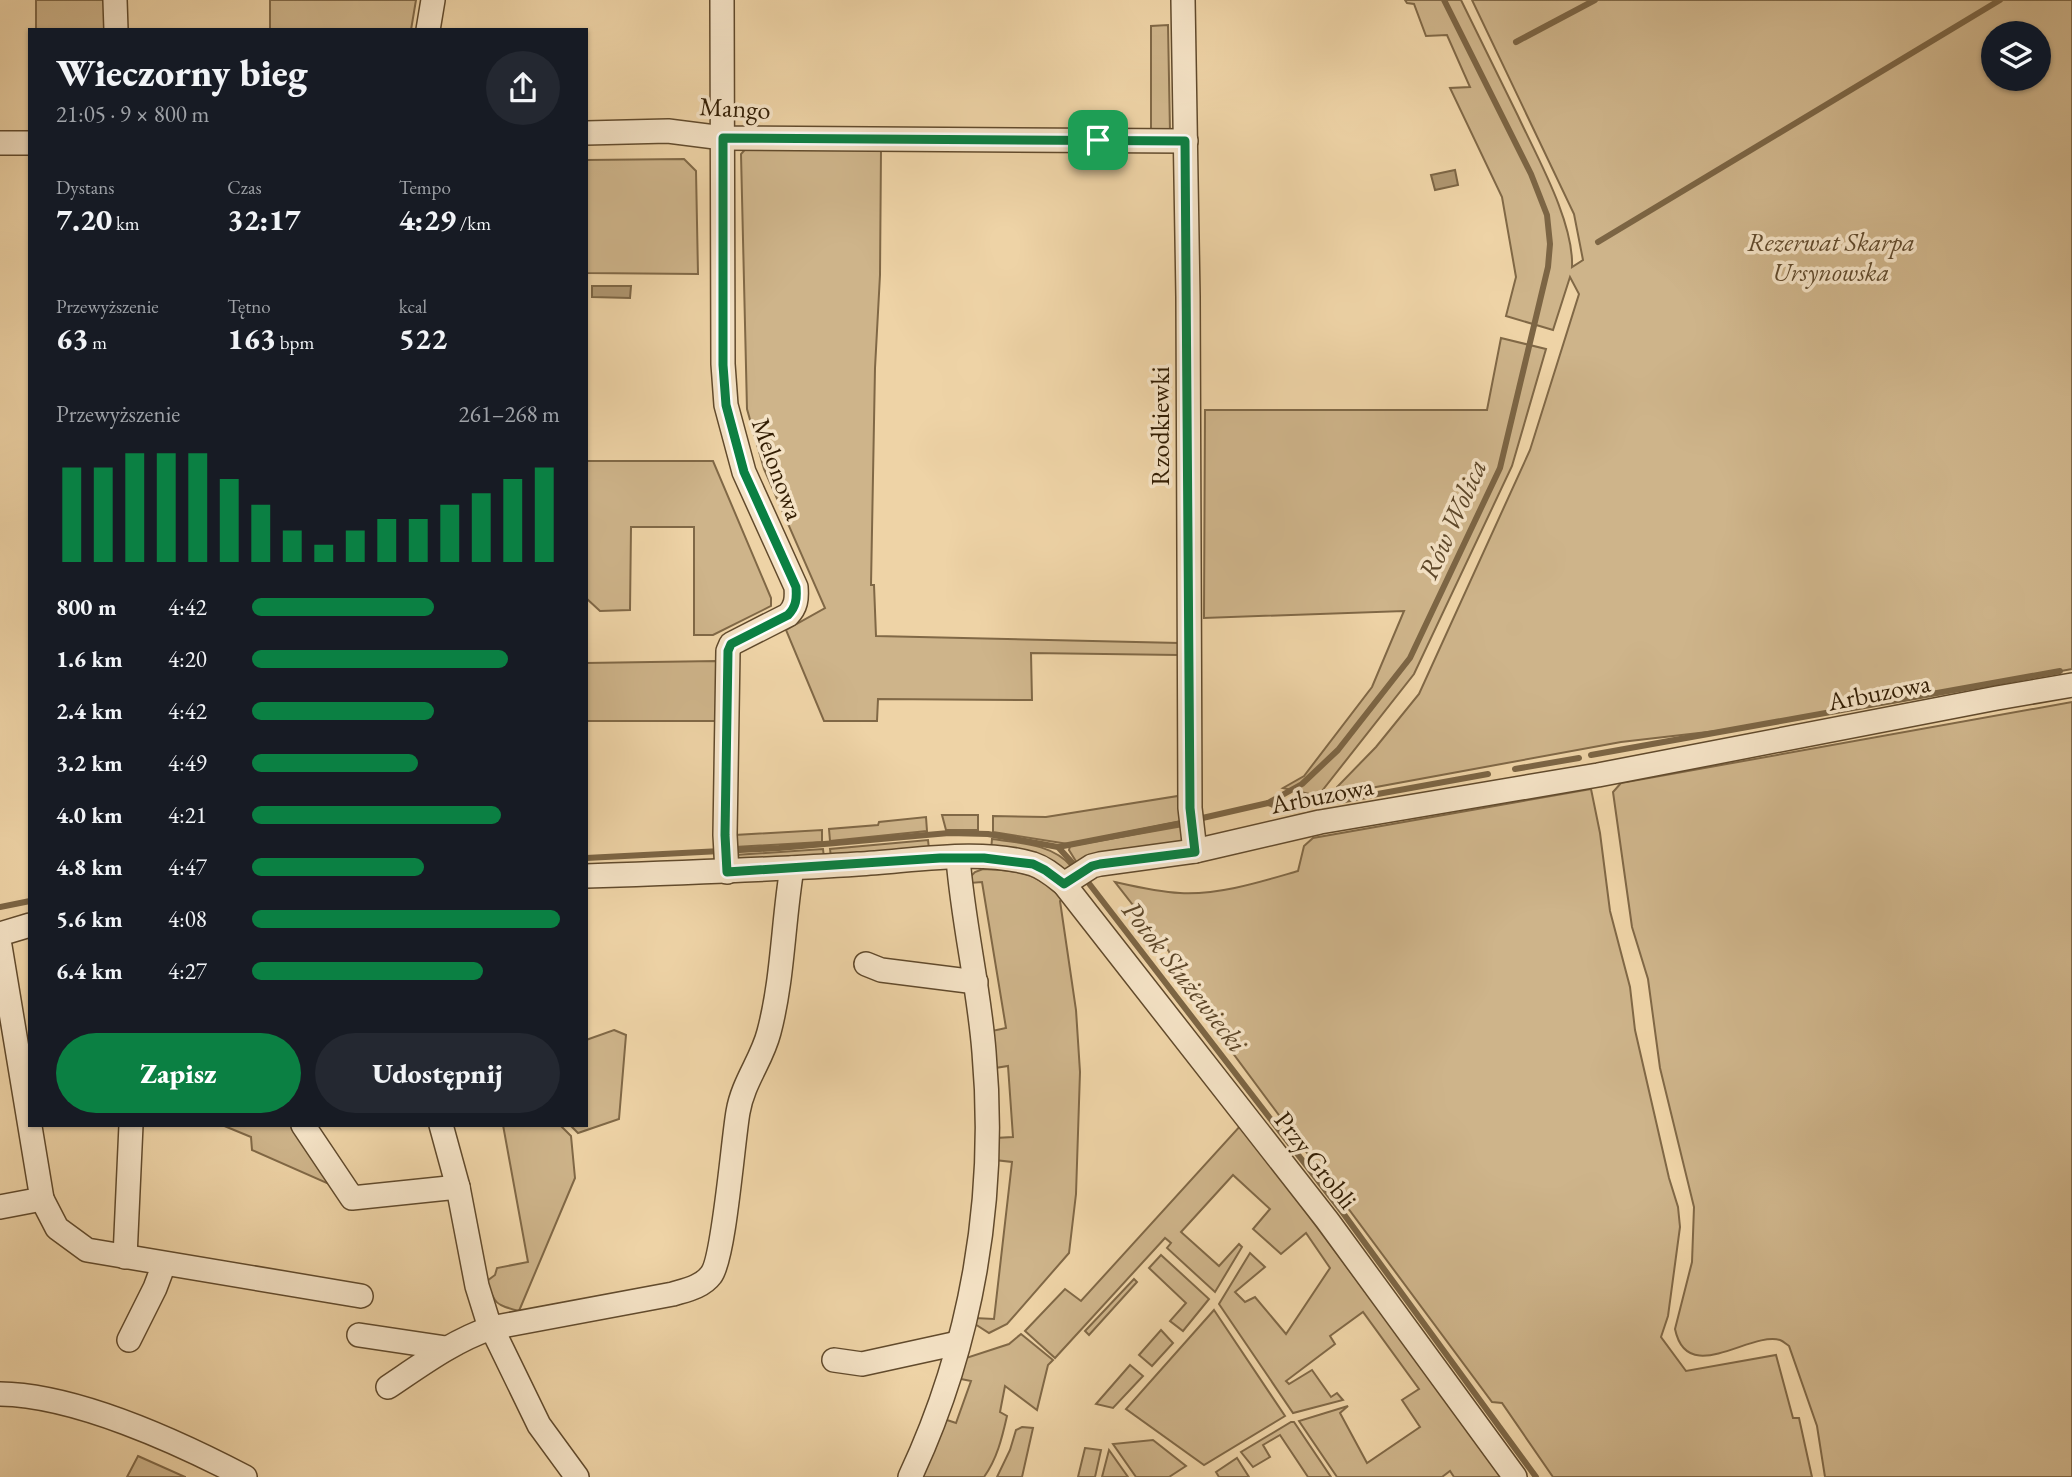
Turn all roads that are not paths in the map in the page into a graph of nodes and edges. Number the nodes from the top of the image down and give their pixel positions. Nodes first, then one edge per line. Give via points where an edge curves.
1 (115, 0) edge
2 (433, 0) edge
3 (722, 0) edge
4 (1183, 0) edge
5 (116, 28) edge
6 (428, 28) edge
7 (588, 133) edge
8 (723, 138) junction
9 (1185, 141) junction
10 (0, 143) edge
11 (28, 143) edge
12 (2072, 685) edge
13 (1194, 846) junction
14 (958, 858) junction
15 (792, 868) junction
16 (727, 869) junction
17 (588, 876) edge
18 (1067, 882) junction
19 (28, 926) edge
20 (0, 934) edge
21 (2, 955) edge
22 (866, 964) dead end
23 (975, 982) junction
24 (28, 1118) edge
25 (29, 1127) edge
26 (131, 1127) edge
27 (304, 1127) edge
28 (442, 1127) edge
29 (458, 1187) junction
30 (41, 1199) junction
31 (0, 1207) edge
32 (125, 1257) junction
33 (164, 1264) junction
34 (361, 1296) dead end
35 (491, 1328) junction
36 (359, 1335) dead end
37 (129, 1340) dead end
38 (958, 1343) junction
39 (446, 1348) junction
40 (834, 1360) dead end
41 (388, 1387) dead end
42 (0, 1395) edge
43 (245, 1477) edge
44 (577, 1477) edge
45 (910, 1477) edge
46 (1515, 1477) edge

1 - 5 street
2 - 6 street
3 - 8 street, Melonowa
4 - 9 street, Rzodkiewki
7 - 8 street, Mango via 668,131
8 - 9 street, Mango
8 - 16 street, Melonowa via 726,405 744,472 797,597 788,615 731,644 728,651
9 - 13 street, Rzodkiewki via 1190,808
10 - 11 street
12 - 13 street, Arbuzowa
13 - 18 street, Arbuzowa via 1092,866
14 - 15 street
14 - 18 street via 1033,864
14 - 23 street
15 - 16 street
15 - 35 street via 776,1000 768,1036 738,1110 721,1242 711,1275 695,1287 653,1299
16 - 17 street
18 - 46 street, Przy Grobli via 1327,1220
19 - 20 street
21 - 24 street
22 - 23 street
23 - 38 street via 984,1054 987,1154 977,1260
25 - 30 street
26 - 32 street
27 - 29 street via 352,1198
28 - 29 street
29 - 35 street via 477,1286
30 - 31 street
30 - 32 street via 57,1228 87,1250
32 - 33 street
33 - 34 street
33 - 37 street
35 - 39 street
35 - 44 street via 539,1425
36 - 39 street
38 - 40 street via 862,1364
38 - 45 street via 936,1416
39 - 41 street
42 - 43 street via 27,1396 88,1410

